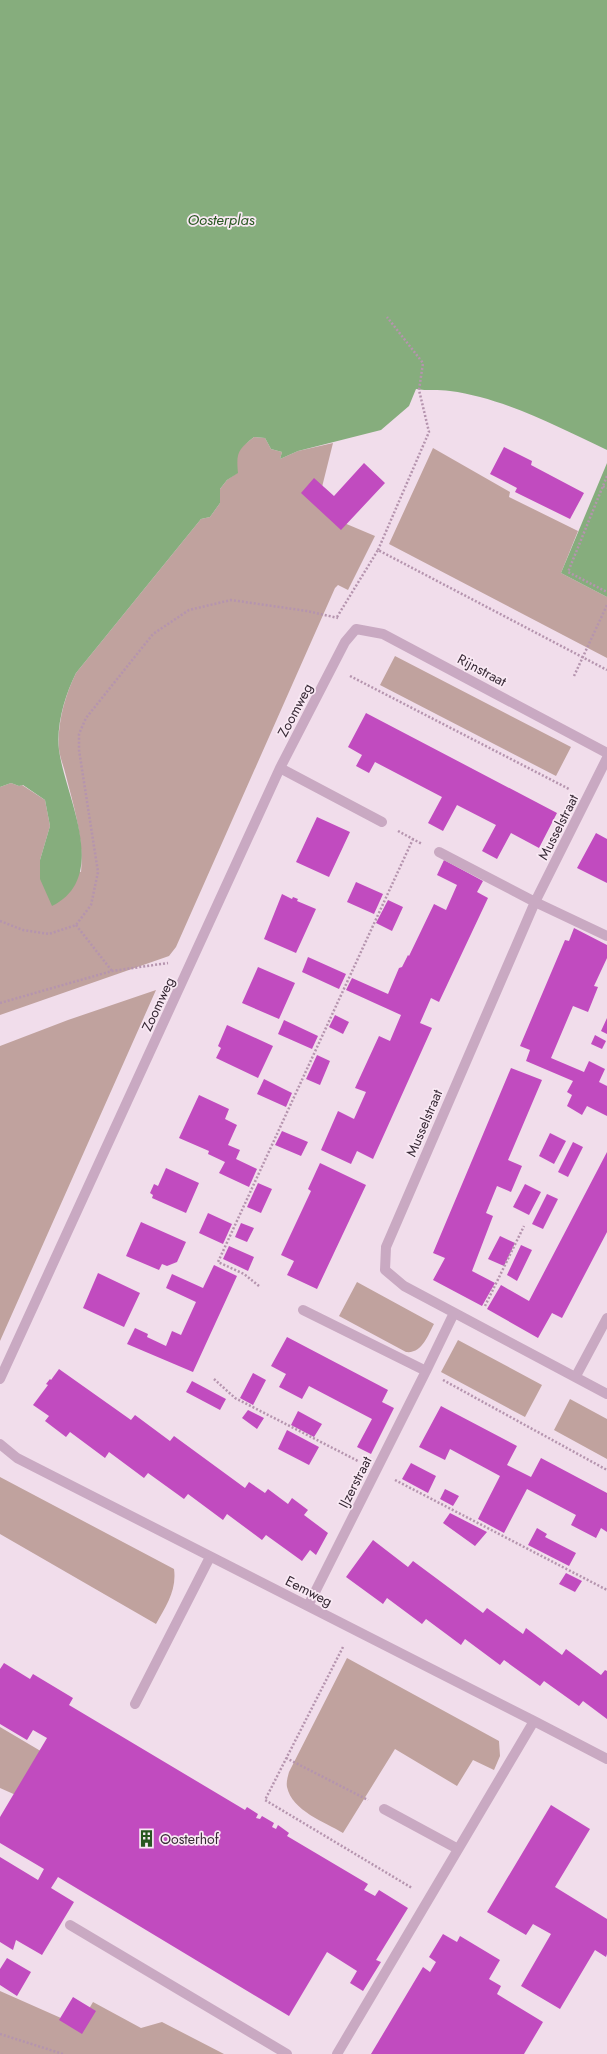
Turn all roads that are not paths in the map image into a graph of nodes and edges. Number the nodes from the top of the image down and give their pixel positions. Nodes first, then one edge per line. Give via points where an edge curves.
1 (345, 642) joint
2 (607, 753) edge
3 (607, 758) edge
4 (280, 768) junction
5 (382, 822) road end
6 (438, 852) road end
7 (535, 902) junction
8 (607, 936) edge
9 (304, 1310) dead end
10 (454, 1313) junction
11 (607, 1318) edge
12 (426, 1371) junction
13 (576, 1376) junction
14 (0, 1379) edge
15 (607, 1394) edge
16 (0, 1444) edge
17 (210, 1557) junction
18 (308, 1606) junction
19 (136, 1704) dead end
20 (534, 1721) junction
21 (607, 1760) edge
22 (384, 1809) road end
23 (458, 1849) junction
24 (70, 1925) dead end
25 (287, 2054) edge
26 (337, 2054) edge

1 - 2 street, Rijnstraat via 356,629 383,634
1 - 4 street, Zoomweg
3 - 7 street, Musselstraat
4 - 5 street
4 - 14 street, Zoomweg
6 - 7 street
7 - 8 street
7 - 10 street, Musselstraat via 386,1247 385,1270 404,1286
9 - 12 street
10 - 12 street, IJzerstraat
10 - 13 street, Musselstraat
11 - 13 street
12 - 18 street, IJzerstraat
13 - 15 street, Musselstraat
16 - 17 street, Eemweg via 17,1458
17 - 18 street, Eemweg
17 - 19 street
18 - 20 street, Eemweg
20 - 21 street, Eemweg
20 - 23 street
22 - 23 street
23 - 26 street
24 - 25 street

